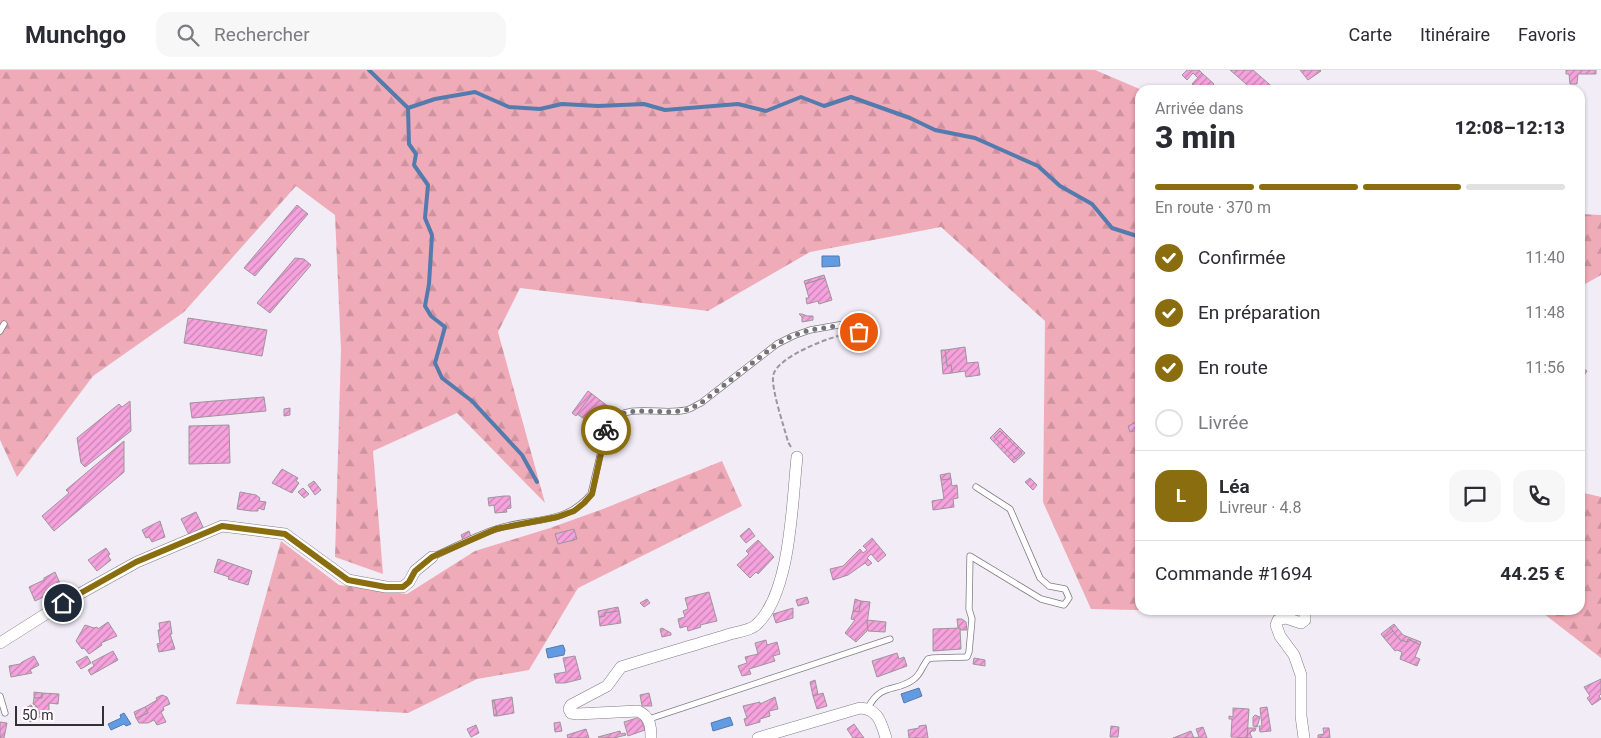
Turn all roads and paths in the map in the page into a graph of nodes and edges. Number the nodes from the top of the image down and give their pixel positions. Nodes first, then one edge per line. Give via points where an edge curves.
1 (4, 324) dead end
2 (0, 331) edge
3 (859, 332) joint
4 (797, 457) joint
5 (976, 487) dead end
6 (432, 557) joint
7 (1305, 615) edge
8 (890, 639) dead end
9 (0, 643) edge
10 (0, 696) edge
11 (868, 708) junction
12 (5, 713) dead end
13 (649, 719) junction
14 (651, 738) edge
15 (758, 738) edge
16 (886, 738) edge
17 (1304, 738) edge

1 - 2 lane
3 - 4 path via 841,335 805,349 778,367 773,376 788,442
3 - 6 lane via 857,326 850,324 792,336 688,410 643,410 616,415 608,421 592,494 574,511 496,529
4 - 13 street via 783,570 772,604 755,626 621,667 607,686 569,709 576,714 638,711
5 - 11 lane via 1010,509 1040,578 1049,586 1065,589 1068,598 1064,605 1041,599 970,556 969,609 972,619 967,657 928,659 916,678 880,692
6 - 9 street via 403,587 386,587 348,580 285,534 222,526 136,562
7 - 17 street via 1301,623 1286,618 1278,620 1276,625 1294,655 1301,675
8 - 13 lane
10 - 12 lane
11 - 15 street
11 - 16 street via 876,714
13 - 14 street

